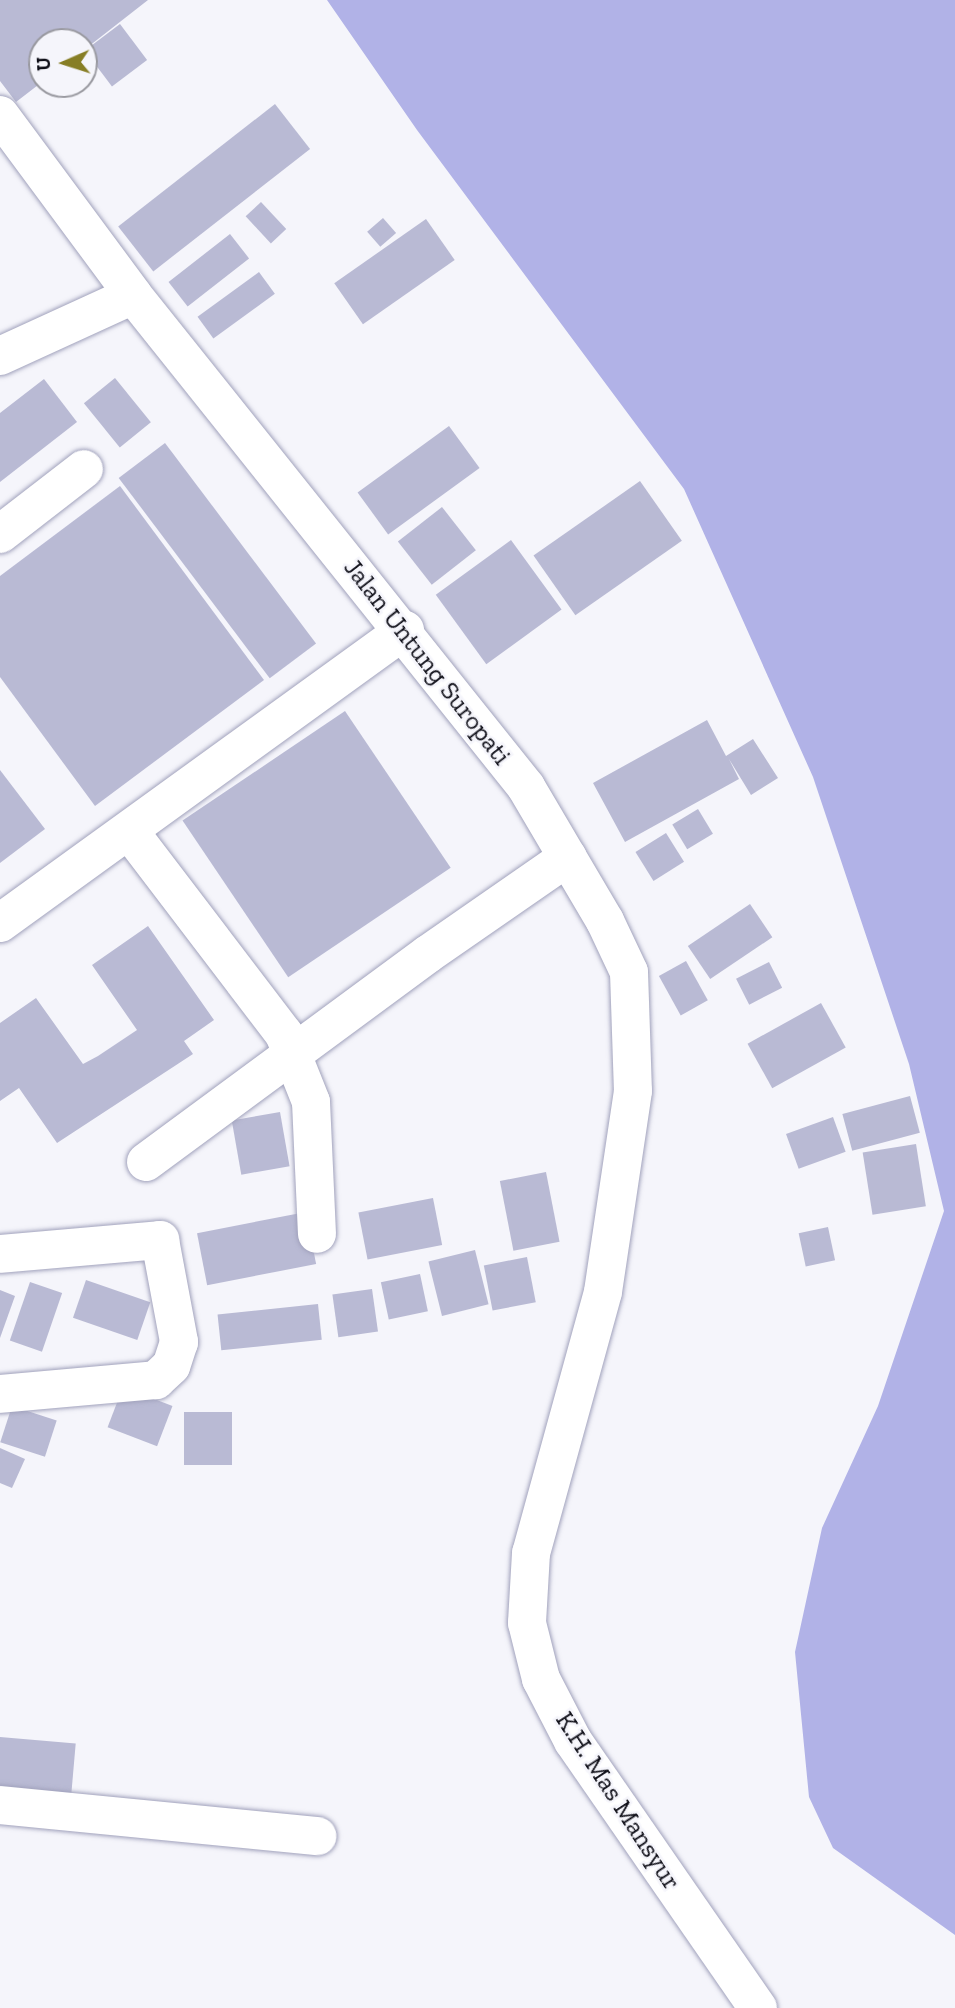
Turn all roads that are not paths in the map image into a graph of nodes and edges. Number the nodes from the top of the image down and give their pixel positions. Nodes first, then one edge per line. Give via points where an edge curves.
1 (0, 116) edge
2 (133, 295) junction
3 (0, 356) edge
4 (84, 469) dead end
5 (0, 534) edge
6 (405, 630) junction
7 (130, 832) junction
8 (568, 857) junction
9 (0, 923) edge
10 (292, 1054) junction
11 (146, 1163) dead end
12 (317, 1234) dead end
13 (0, 1254) edge
14 (603, 1292) joint
15 (0, 1394) edge
16 (0, 1805) edge
17 (317, 1836) dead end
18 (758, 2008) edge

1 - 2 street, Jalan Untung Suropati
2 - 3 street
2 - 6 street, Jalan Untung Suropati
4 - 5 street
6 - 7 street
6 - 8 street, Jalan Untung Suropati via 526,787
7 - 9 street
7 - 10 street via 284,1034
8 - 10 street
8 - 14 street, Jalan Untung Suropati via 629,972 633,1091
10 - 11 street
10 - 12 street via 311,1102
13 - 15 street via 160,1240 179,1342 171,1366 156,1380
14 - 18 street, K.H. Mas Mansyur via 531,1553 526,1588 532,1653 573,1741
16 - 17 street

